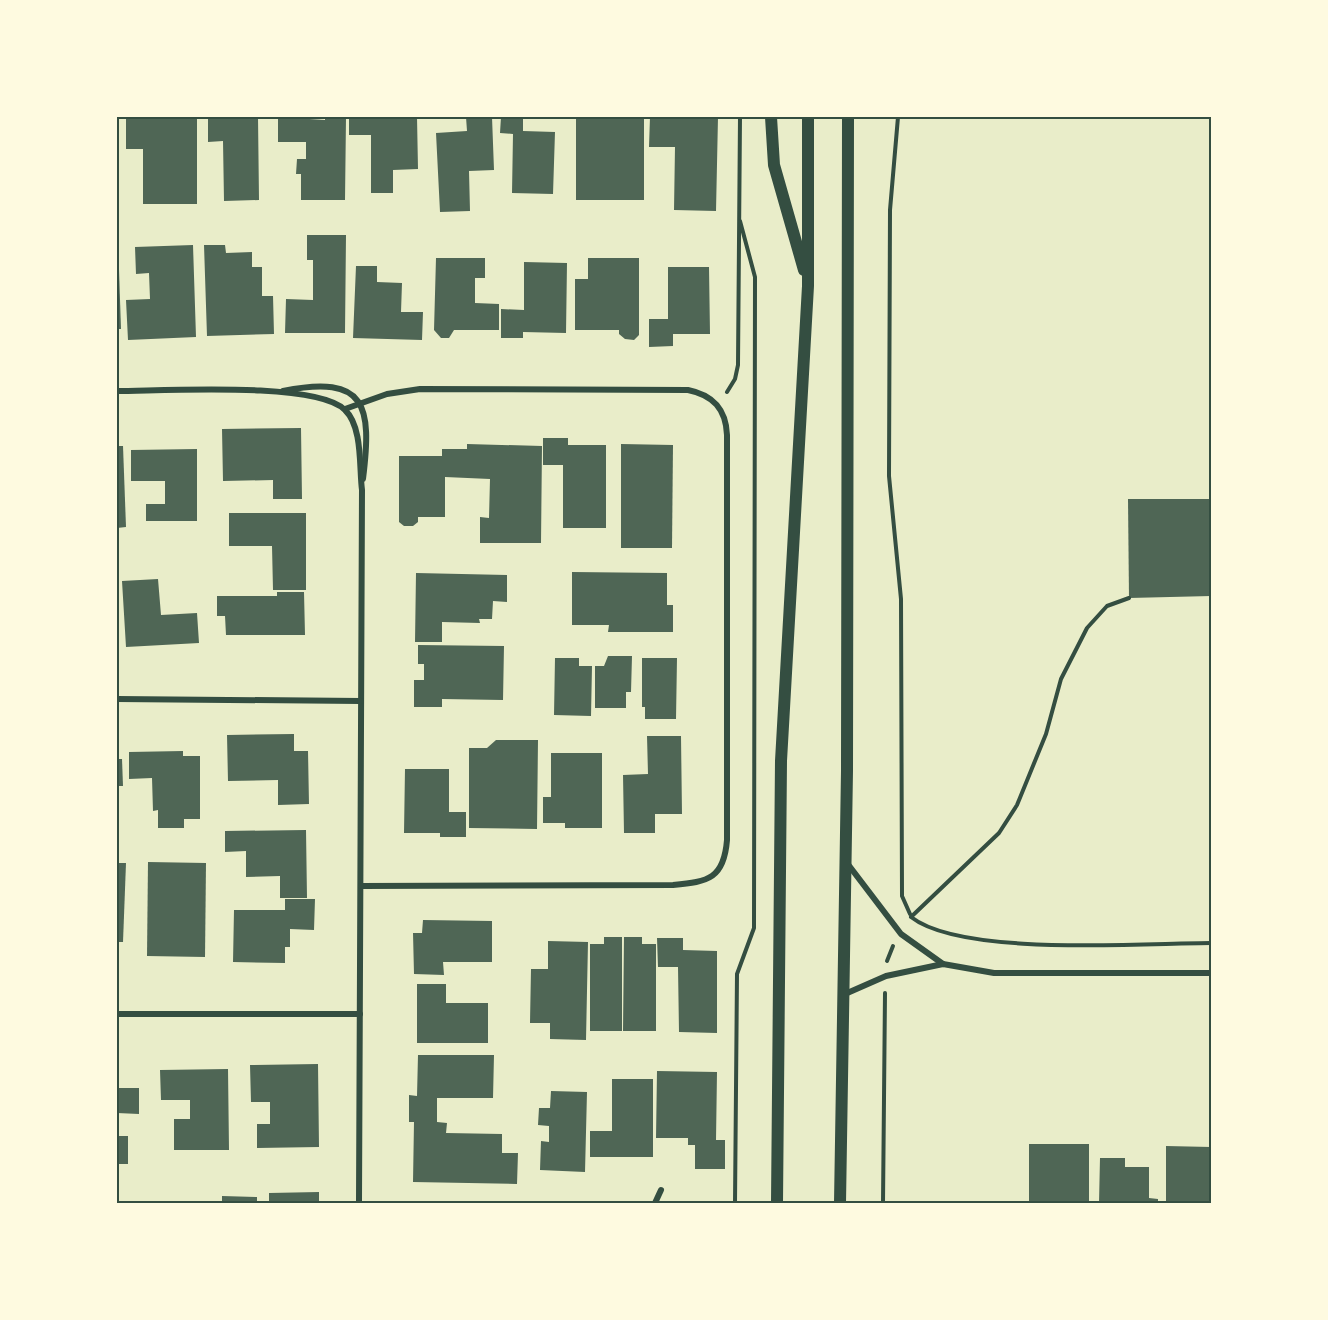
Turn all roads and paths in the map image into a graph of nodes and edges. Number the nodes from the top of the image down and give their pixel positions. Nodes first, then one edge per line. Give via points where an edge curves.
1 (740, 117) edge
2 (771, 117) edge
3 (808, 117) edge
4 (848, 117) edge
5 (898, 117) edge
6 (740, 221) junction
7 (808, 286) junction
8 (117, 391) edge
9 (279, 392) junction
10 (359, 404) junction
11 (719, 406) junction
12 (345, 409) junction
13 (362, 490) junction
14 (1129, 598) dead end
15 (117, 699) edge
16 (361, 701) junction
17 (846, 862) junction
18 (361, 886) junction
19 (911, 917) junction
20 (901, 934) junction
21 (1211, 943) edge
22 (943, 964) junction
23 (1211, 973) edge
24 (886, 976) junction
25 (845, 994) junction
26 (117, 1014) edge
27 (360, 1014) junction
28 (661, 1190) dead end
29 (359, 1203) edge
30 (655, 1203) edge
31 (735, 1203) edge
32 (777, 1203) edge
33 (840, 1203) edge
34 (883, 1203) edge

1 - 6 path
2 - 7 main road via 774,165
3 - 7 main road
4 - 17 main road
5 - 19 path via 890,210 889,476 901,599 902,896
6 - 11 path via 738,365 735,379
6 - 31 path via 755,277 754,928 737,974
7 - 32 main road via 781,761
8 - 9 street
9 - 10 street via 329,385 349,394
9 - 12 street via 324,399
10 - 11 street via 387,394 420,389 671,390 699,392
10 - 12 street
10 - 13 street via 368,437
11 - 18 street via 728,435 727,840 726,855 717,873 700,882 673,885
12 - 13 street via 356,432
13 - 16 street
14 - 19 path via 1107,606 1087,628 1061,679 1046,734 1017,805 999,833
15 - 16 street
16 - 18 street
17 - 20 street
17 - 25 main road
18 - 27 street
19 - 20 path
19 - 21 path via 924,927 941,932 1012,944
20 - 22 street
20 - 24 path via 888,955
22 - 23 street via 993,973
22 - 24 street
24 - 25 street
24 - 34 path
25 - 33 main road
26 - 27 street
27 - 29 street
28 - 30 street

